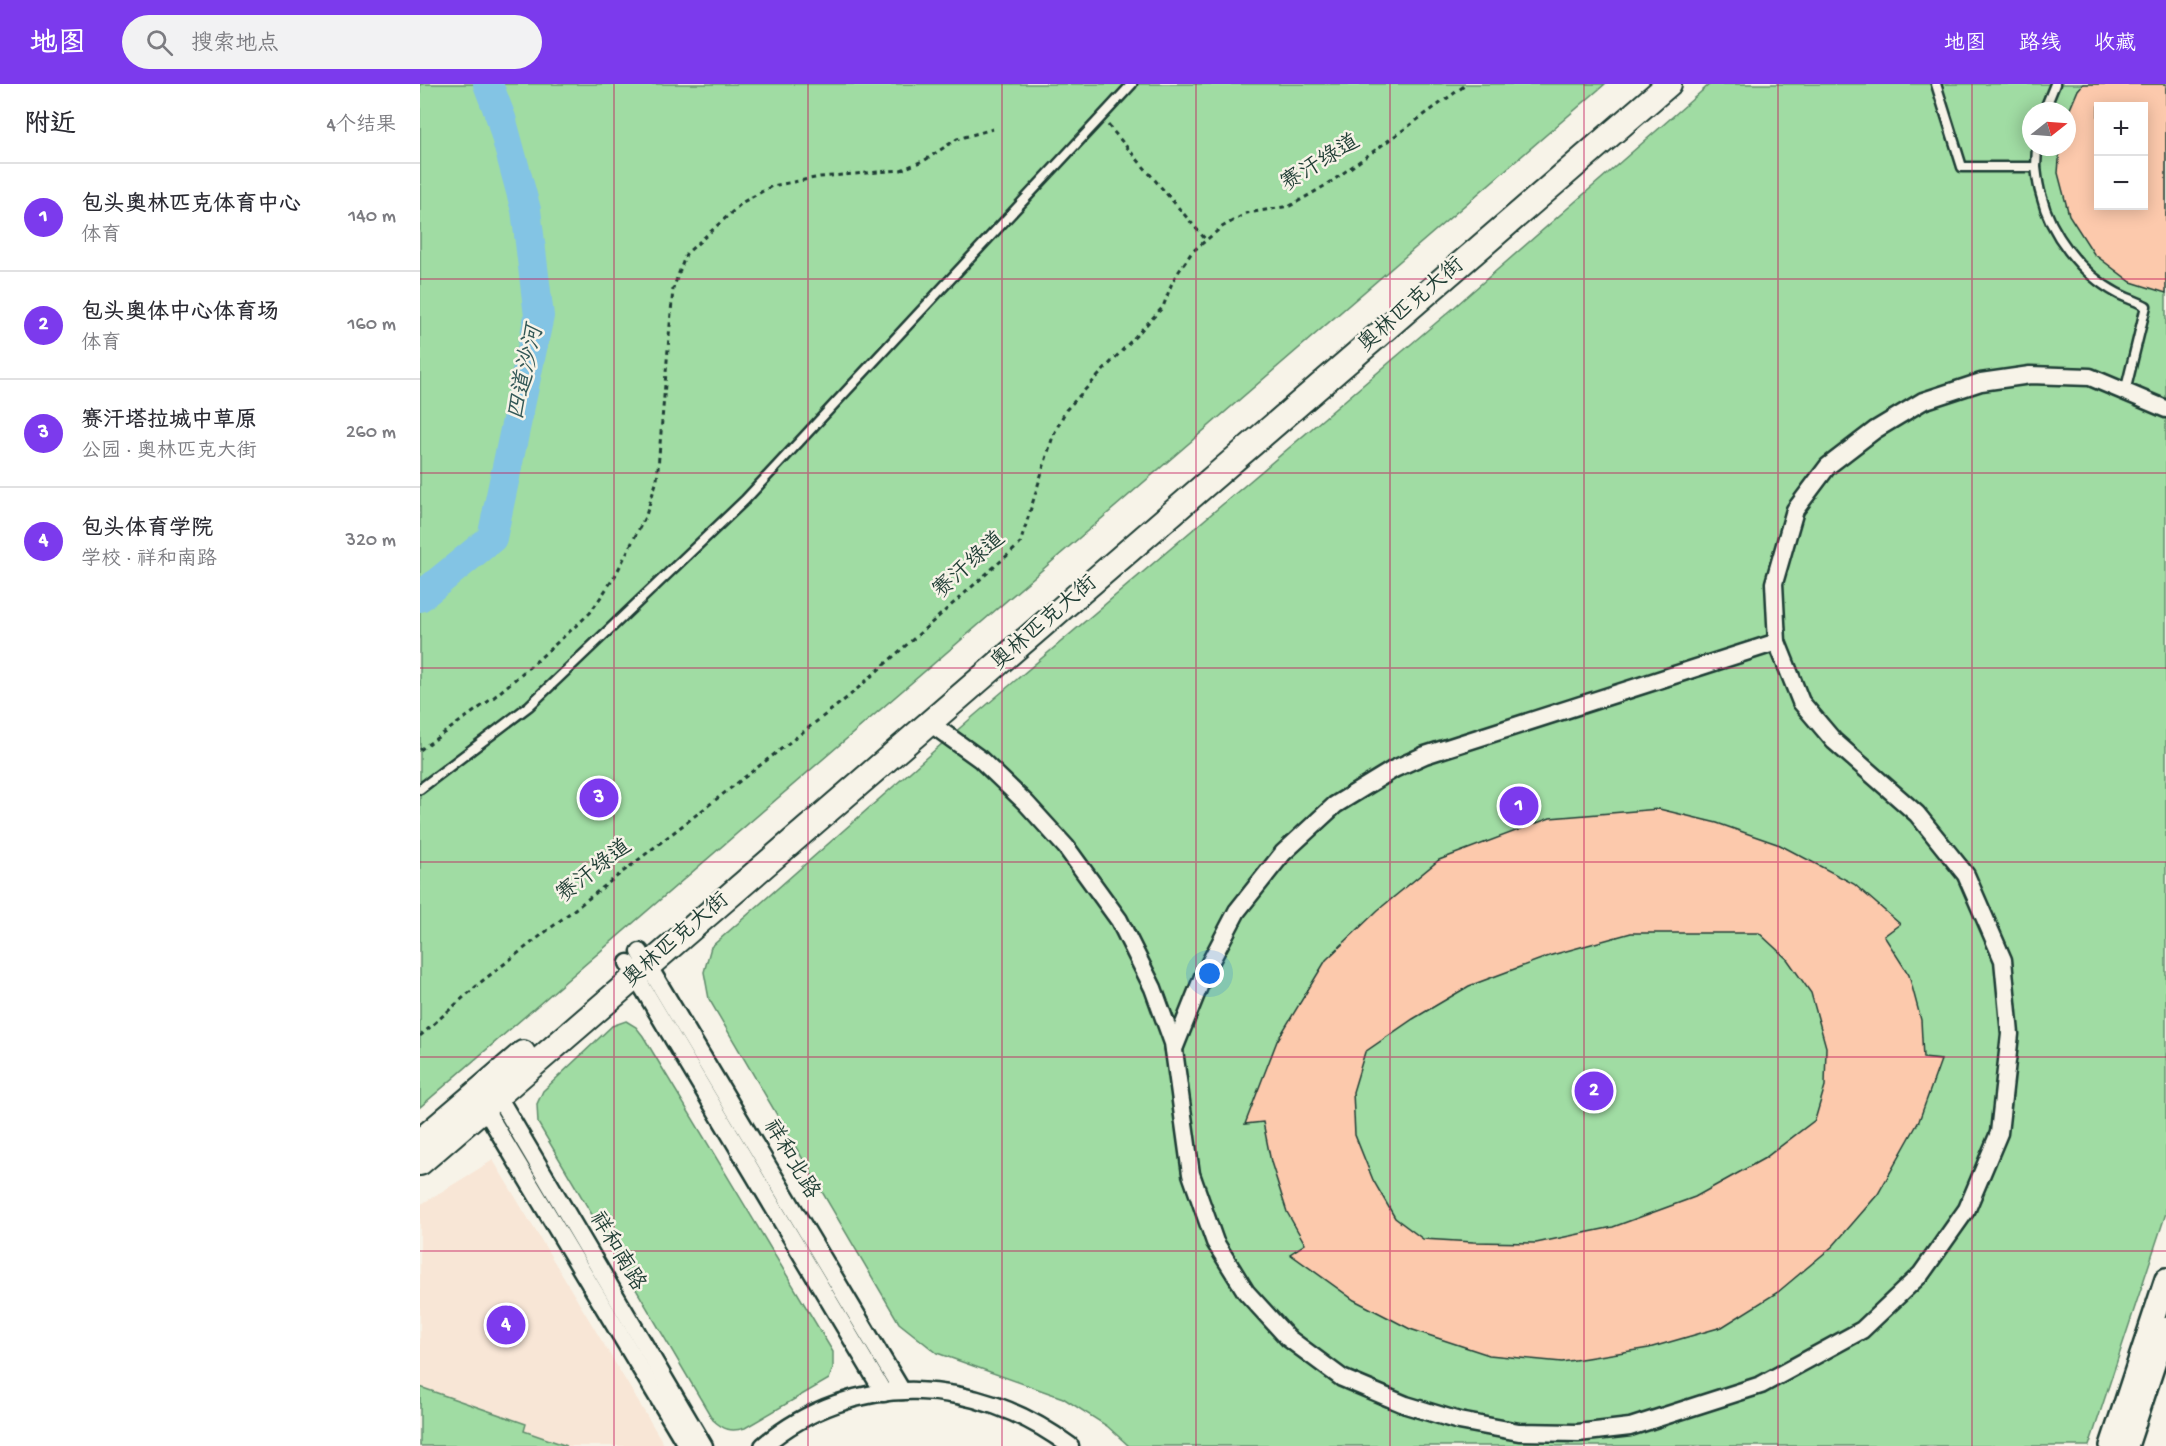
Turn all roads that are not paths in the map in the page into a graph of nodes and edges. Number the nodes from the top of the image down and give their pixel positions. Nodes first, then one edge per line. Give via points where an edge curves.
1 (1132, 84) edge
2 (1647, 84) edge
3 (1669, 84) edge
4 (1936, 84) edge
5 (2055, 84) edge
6 (2048, 102) edge
7 (2037, 156) edge
8 (2036, 167) junction
9 (2125, 392) junction
10 (2166, 409) edge
11 (1777, 642) junction
12 (930, 723) junction
13 (420, 789) edge
14 (638, 964) junction
15 (1174, 1049) junction
16 (487, 1095) junction
17 (420, 1141) edge
18 (420, 1164) edge
19 (2166, 1279) edge
20 (2166, 1328) edge
21 (902, 1391) junction
22 (885, 1393) junction
23 (687, 1446) edge
24 (704, 1446) edge
25 (763, 1446) edge
26 (1070, 1446) edge
27 (2111, 1446) edge
28 (2127, 1446) edge

1 - 13 lane via 745,500 529,706
2 - 14 main road, 奥林匹克大街
3 - 12 main road, 奥林匹克大街
4 - 8 lane via 1962,167
5 - 6 lane
7 - 8 lane
8 - 9 lane via 2041,196 2068,249 2088,272 2115,292 2146,306
9 - 10 street
9 - 11 street via 2090,377 2030,375 1981,382 1923,401 1875,430 1828,466 1795,510 1774,583
11 - 15 street via 1425,755 1335,805 1283,853 1238,911 1204,974
11 - 15 street via 1801,702 1834,741 1917,814 1966,875 2003,960 2010,1034 2000,1133 1967,1209 1921,1274 1862,1330 1761,1385 1630,1427 1519,1432 1459,1421 1406,1405 1342,1378 1288,1338 1246,1292 1215,1242 1191,1174
12 - 14 main road, 奥林匹克大街
12 - 15 street via 980,759 1066,847 1119,920 1153,988
14 - 16 main road, 奥林匹克大街
14 - 21 street, 祥和北路
14 - 22 street, 祥和北路
16 - 17 main road, 奥林匹克大街
16 - 18 main road, 奥林匹克大街
16 - 23 street, 祥和南路
16 - 24 street, 祥和南路
19 - 27 street
20 - 28 street
21 - 22 street
21 - 26 street via 932,1391 981,1400 1028,1418
22 - 25 street via 811,1415

